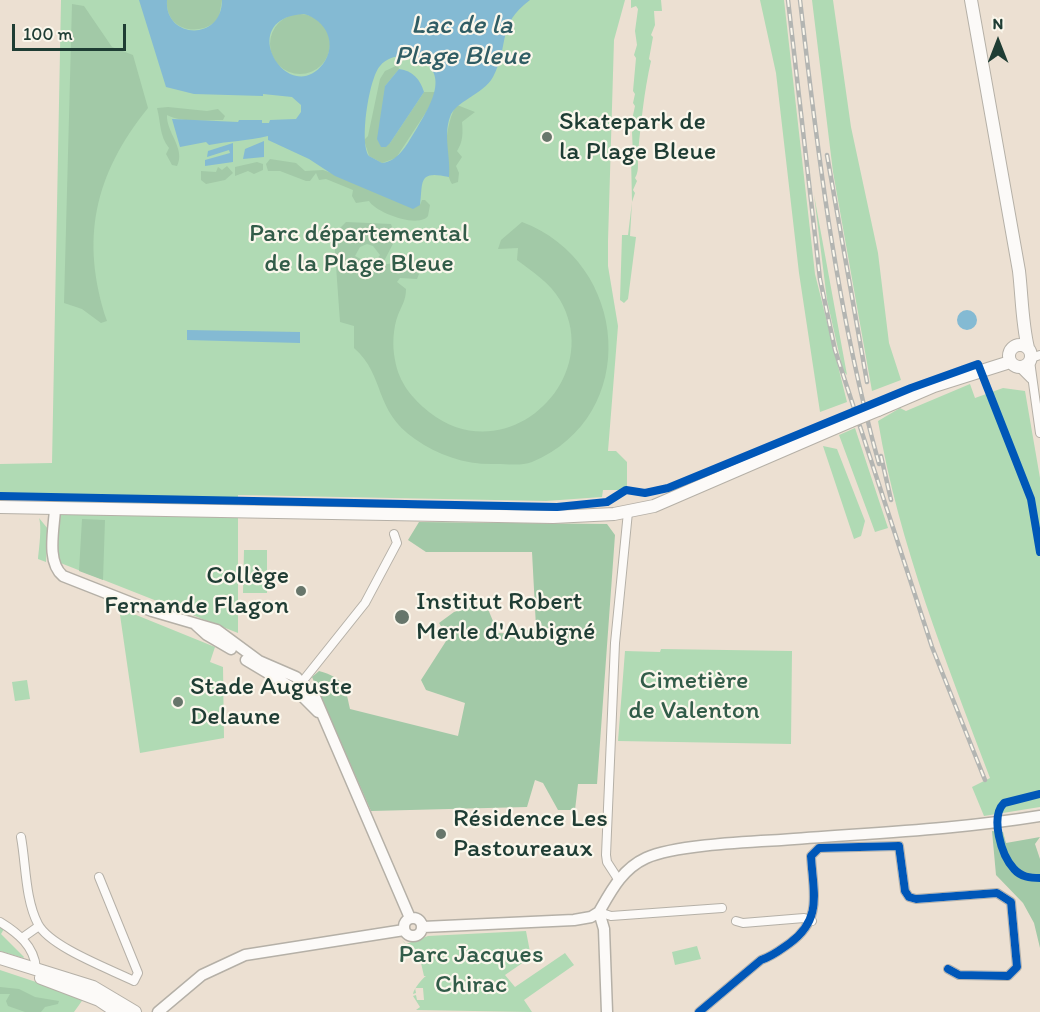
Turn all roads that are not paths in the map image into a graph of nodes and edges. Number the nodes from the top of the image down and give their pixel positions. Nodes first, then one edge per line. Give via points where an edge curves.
1 (971, 0) edge
2 (1025, 356) edge
3 (1040, 433) edge
4 (0, 507) edge
5 (55, 508) junction
6 (627, 512) junction
7 (394, 534) dead end
8 (299, 686) junction
9 (1040, 816) edge
10 (21, 837) dead end
11 (856, 840) junction
12 (99, 877) dead end
13 (618, 879) junction
14 (722, 908) dead end
15 (599, 912) junction
16 (410, 918) junction
17 (0, 919) edge
18 (736, 921) dead end
19 (812, 921) junction
20 (39, 926) junction
21 (423, 927) junction
22 (404, 930) junction
23 (22, 938) junction
24 (0, 958) edge
25 (0, 965) edge
26 (948, 969) dead end
27 (32, 971) junction
28 (117, 1012) edge
29 (135, 1012) edge
30 (158, 1012) edge
31 (607, 1012) edge
32 (699, 1012) edge

1 - 2 main road via 1024,308
2 - 3 street
2 - 6 main road, bridge via 932,387 654,506
4 - 5 main road
5 - 6 main road via 553,517
5 - 8 street via 53,562 63,576 217,630
6 - 13 street via 615,643 606,855 606,862
7 - 8 street via 397,543 365,603
8 - 16 street via 315,697
9 - 11 street
10 - 20 street
11 - 13 street via 741,842 663,853 645,858
11 - 19 street via 819,848 811,856
11 - 26 street via 899,846 909,897 997,893 1011,902 1017,967 1013,973 959,975
12 - 20 street via 138,973 134,981 52,940
13 - 15 street
14 - 15 street via 611,916
15 - 21 street via 578,920
15 - 31 street via 604,929
16 - 21 street via 419,919
16 - 22 street
17 - 23 street
18 - 19 street
19 - 32 street via 800,936 772,957 761,960
20 - 23 street
21 - 22 street via 415,936
22 - 30 street via 238,957 202,975
23 - 27 street via 35,954
24 - 27 main road
25 - 27 main road
27 - 28 main road
27 - 29 main road via 93,987

